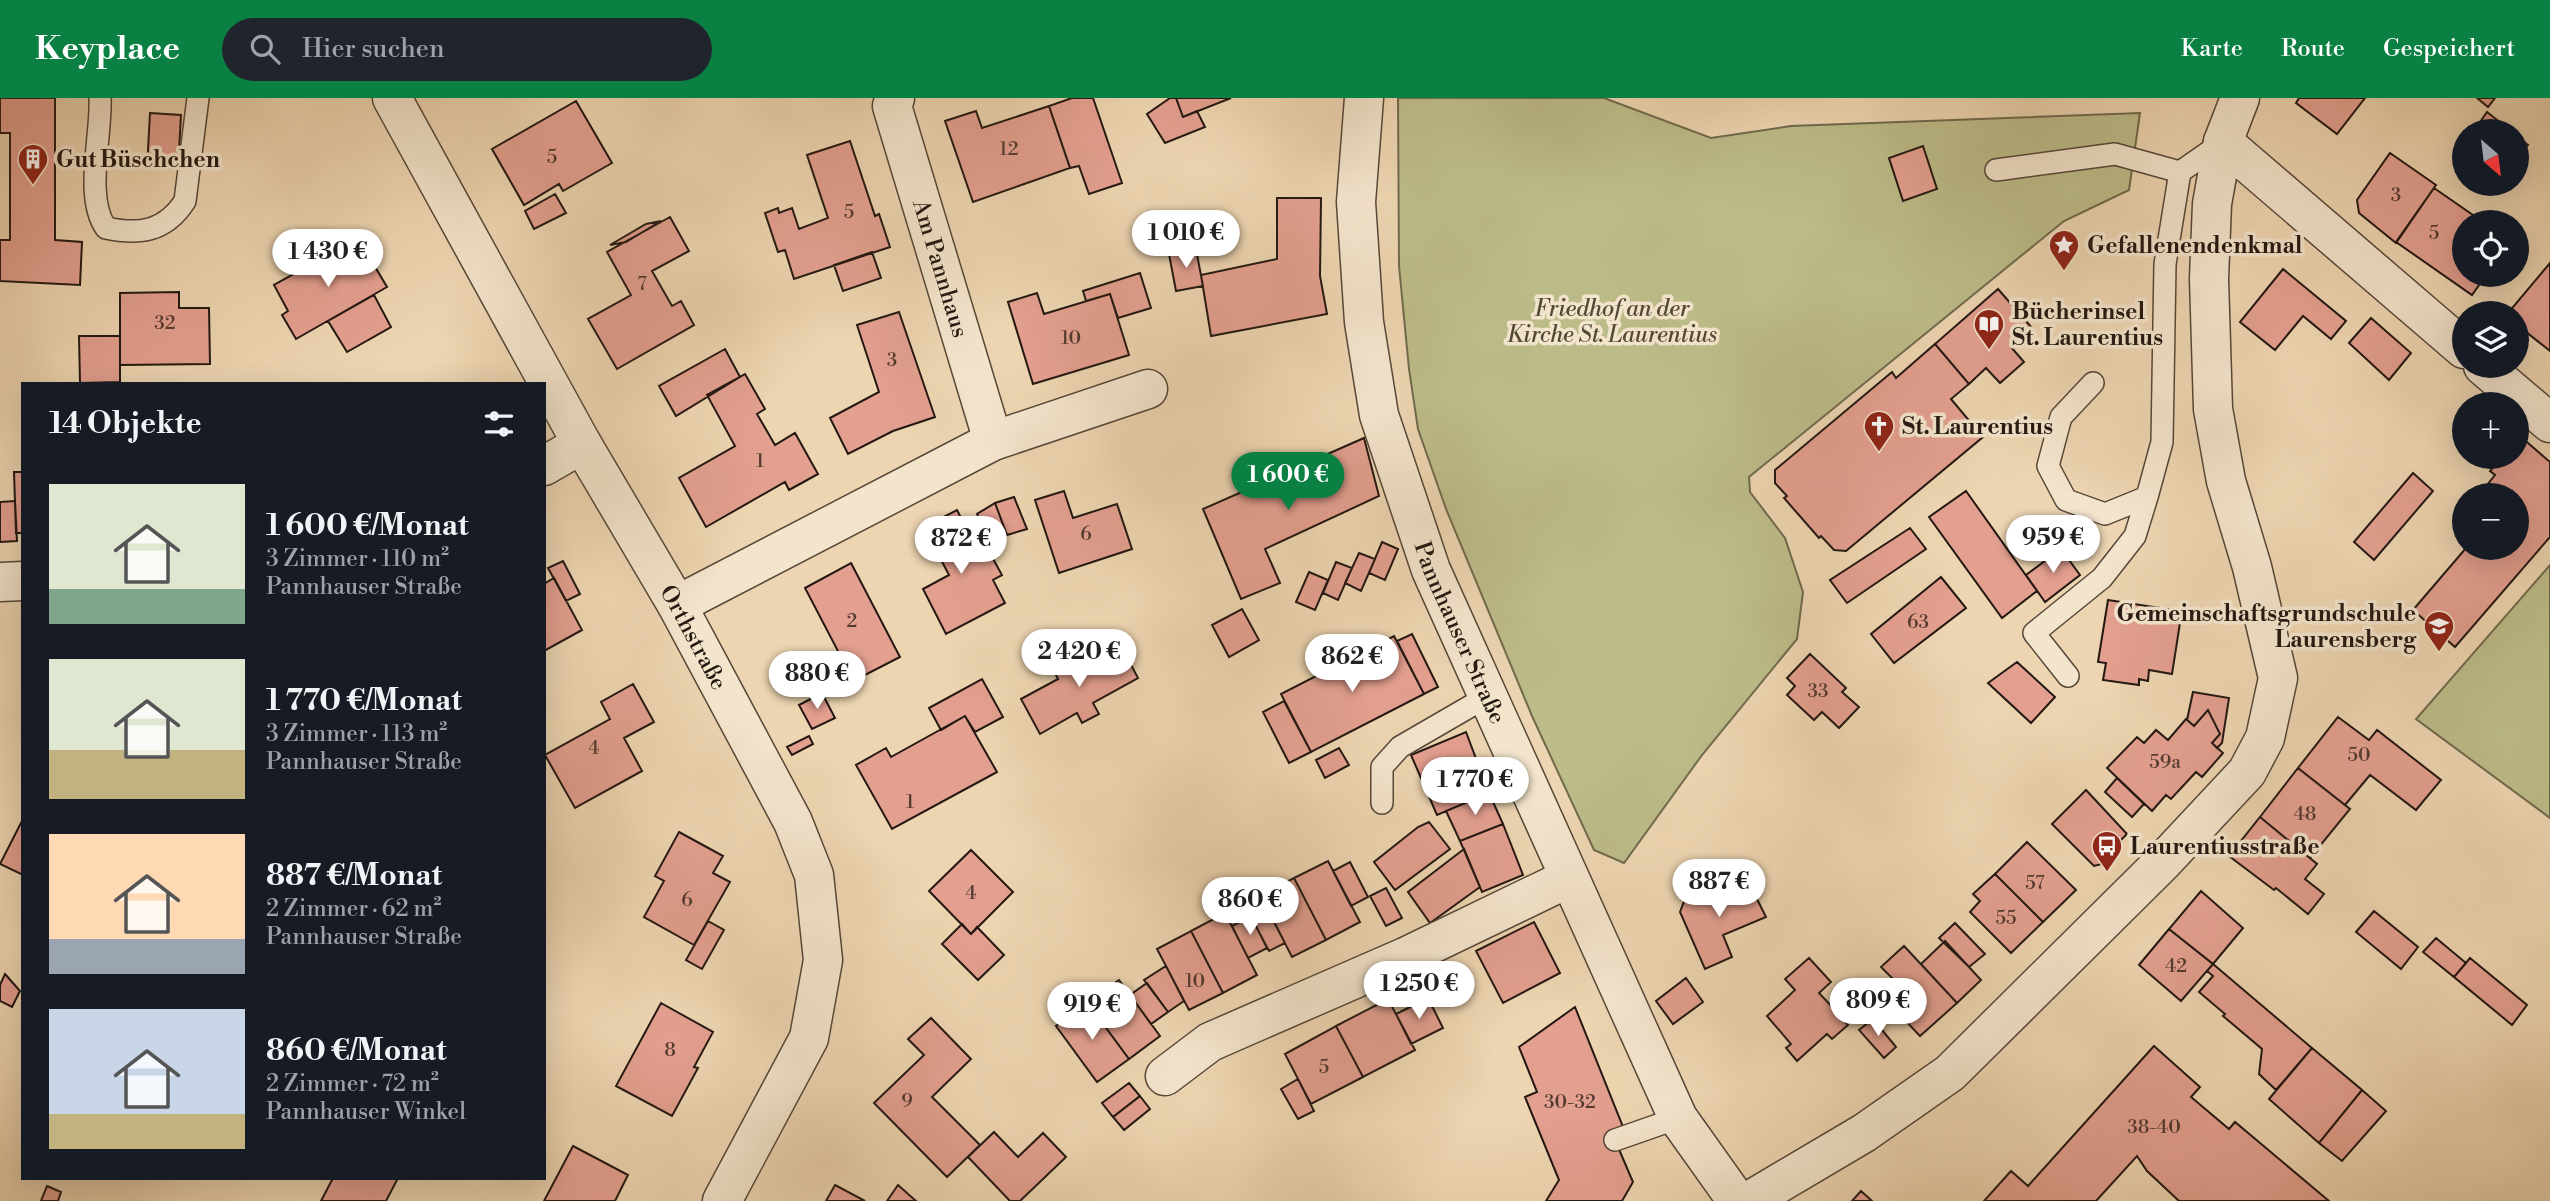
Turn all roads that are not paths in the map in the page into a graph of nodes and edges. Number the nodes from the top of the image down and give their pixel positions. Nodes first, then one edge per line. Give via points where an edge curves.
1 (100, 98) edge
2 (198, 98) edge
3 (392, 98) edge
4 (895, 98) edge
5 (1364, 98) edge
6 (2240, 98) edge
7 (2223, 142) junction
8 (1996, 170) dead end
9 (2180, 172) junction
10 (2452, 339) edge
11 (2497, 378) edge
12 (2093, 383) dead end
13 (1147, 389) dead end
14 (2550, 423) edge
15 (993, 440) junction
16 (582, 444) junction
17 (546, 465) edge
18 (2147, 497) junction
19 (21, 581) edge
20 (0, 582) edge
21 (677, 605) junction
22 (2067, 676) dead end
23 (1488, 696) junction
24 (1382, 803) dead end
25 (1569, 878) junction
26 (1165, 1076) dead end
27 (1678, 1118) junction
28 (1615, 1140) dead end
29 (722, 1201) edge
30 (1737, 1201) edge
31 (1749, 1201) edge

1 - 2 lane via 98,218 106,228 143,232 178,212 185,201
3 - 16 street, Orthstraße
4 - 15 street, Am Pannhaus via 892,106
5 - 23 street, Pannhauser Straße via 1356,202 1364,322 1379,415 1430,570
6 - 7 street
7 - 9 lane
7 - 10 street
7 - 31 street via 2212,204 2208,279 2213,409 2226,481 2278,678 2265,738 2247,772 2162,863 1950,1073 1864,1133
8 - 9 lane via 2115,154
9 - 18 lane via 2165,264 2162,442
11 - 14 street
12 - 18 lane via 2061,417 2048,466 2066,500 2105,514
13 - 15 street
15 - 21 street
16 - 17 street
16 - 21 street, Orthstraße
18 - 22 lane via 2135,536 2102,579 2034,633
19 - 20 street
21 - 29 street, Orthstraße via 793,822 814,875 823,960 809,1038
23 - 24 lane via 1399,747 1382,767
23 - 25 street, Pannhauser Straße
25 - 26 street via 1405,957 1210,1042
25 - 27 street, Pannhauser Straße
27 - 28 lane
27 - 30 street, Pannhauser Straße

